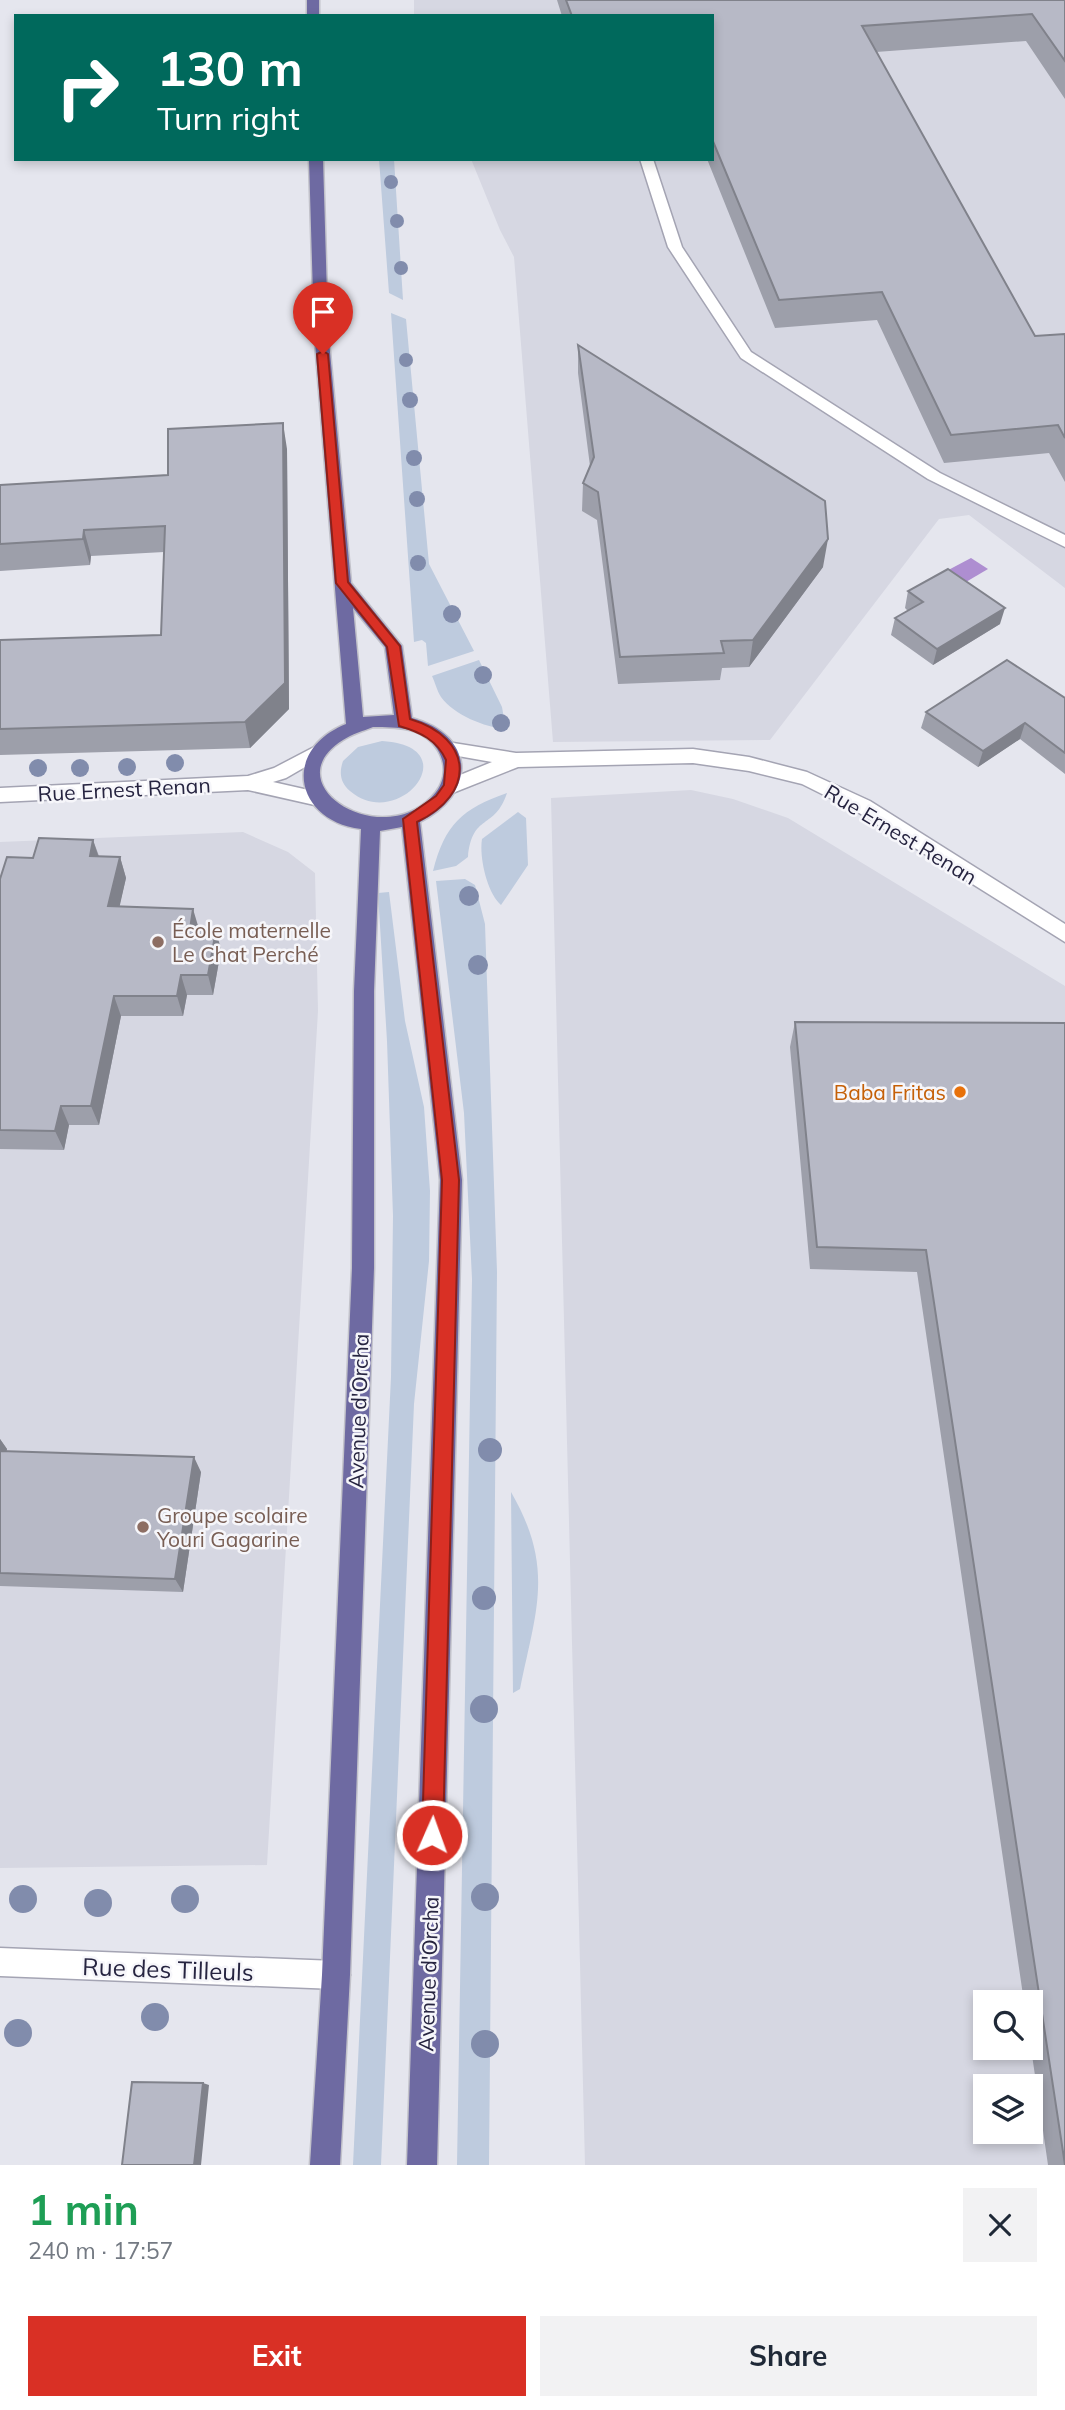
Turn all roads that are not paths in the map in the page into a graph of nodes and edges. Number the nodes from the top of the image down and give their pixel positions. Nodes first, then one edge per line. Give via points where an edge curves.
1 (316, 161) edge
2 (647, 161) edge
3 (1065, 542) edge
4 (342, 583) junction
5 (404, 722) junction
6 (355, 726) junction
7 (447, 748) junction
8 (318, 751) junction
9 (516, 760) junction
10 (248, 783) junction
11 (450, 786) junction
12 (0, 795) edge
13 (318, 799) junction
14 (410, 819) junction
15 (372, 824) junction
16 (1065, 934) edge
17 (0, 1962) edge
18 (336, 1975) junction
19 (325, 2165) edge
20 (422, 2165) edge

1 - 4 main road via 321,330
2 - 3 street via 675,247 746,355 934,476
4 - 5 main road via 394,646
4 - 6 main road
5 - 6 main road
5 - 7 main road via 421,727
6 - 8 main road
7 - 9 street, Rue Ernest Renan
7 - 11 main road via 453,760
8 - 10 street, Rue Ernest Renan via 280,773
8 - 13 main road via 311,767
9 - 11 street, Rue Ernest Renan
9 - 16 street, Rue Ernest Renan via 694,757 749,764 807,779 863,806
10 - 12 street, Rue Ernest Renan
10 - 13 street, Rue Ernest Renan
11 - 14 main road via 434,805
13 - 15 main road via 340,816
14 - 15 main road
14 - 20 main road, Avenue d'Orcha via 451,1180
15 - 18 main road, Avenue d'Orcha via 364,991 363,1268
17 - 18 street, Rue des Tilleuls
18 - 19 main road, Avenue d'Orcha

